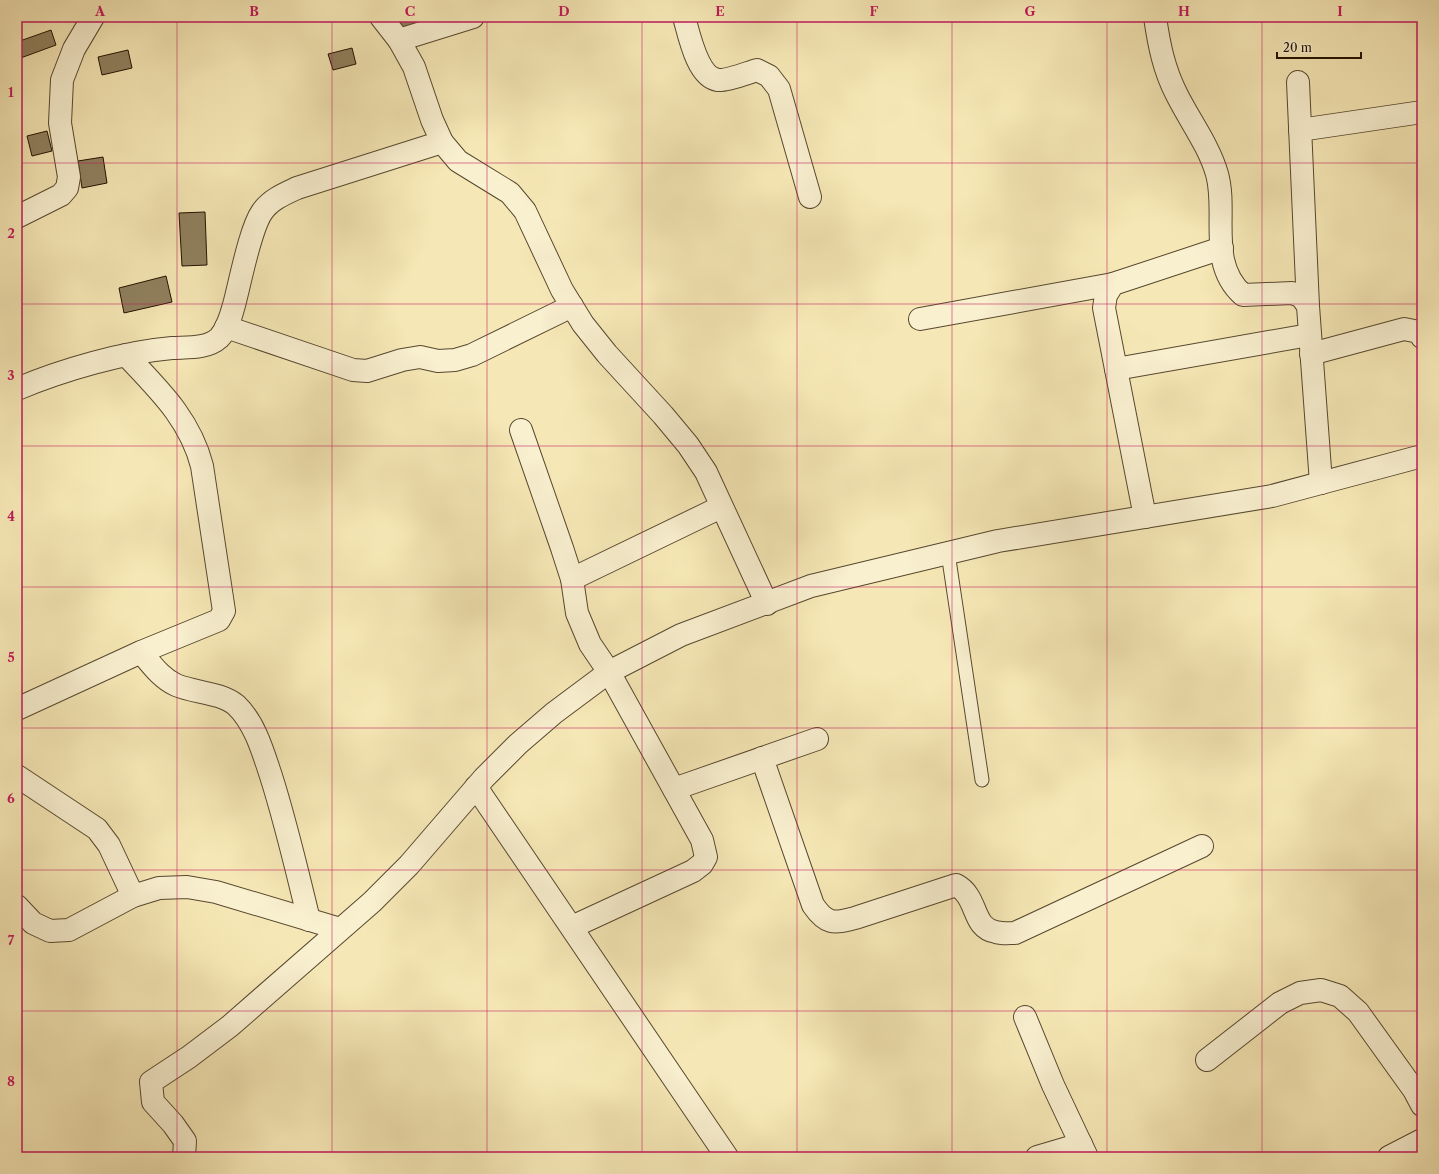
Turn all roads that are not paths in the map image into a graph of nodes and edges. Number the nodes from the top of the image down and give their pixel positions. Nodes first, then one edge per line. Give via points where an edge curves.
1 (93, 17) edge
2 (381, 17) edge
3 (474, 17) edge
4 (684, 17) edge
5 (1155, 17) edge
6 (399, 40) junction
7 (1298, 82) dead end
8 (1422, 112) edge
9 (1300, 130) junction
10 (442, 142) junction
11 (810, 197) dead end
12 (17, 217) edge
13 (1222, 248) junction
14 (1113, 284) junction
15 (572, 306) junction
16 (1308, 306) junction
17 (920, 319) dead end
18 (226, 327) junction
19 (1422, 338) edge
20 (1310, 345) junction
21 (126, 355) junction
22 (1116, 369) junction
23 (17, 389) edge
24 (521, 430) dead end
25 (1422, 456) edge
26 (1321, 483) junction
27 (721, 507) junction
28 (1145, 517) junction
29 (949, 561) junction
30 (572, 579) junction
31 (767, 604) junction
32 (141, 652) junction
33 (609, 672) junction
34 (17, 709) edge
35 (817, 739) dead end
36 (762, 758) junction
37 (17, 776) edge
38 (982, 780) dead end
39 (476, 787) junction
40 (674, 789) junction
41 (1202, 846) dead end
42 (133, 896) junction
43 (17, 906) edge
44 (309, 920) junction
45 (572, 927) junction
46 (340, 929) junction
47 (1025, 1018) dead end
48 (1207, 1060) dead end
49 (1422, 1105) edge
50 (1422, 1140) edge
51 (1084, 1150) edge
52 (184, 1157) edge
53 (727, 1157) edge
54 (1037, 1157) edge
55 (1389, 1157) edge

1 - 12 street via 74,49 62,80 60,123 69,177 67,188 61,195
2 - 6 street
3 - 6 street
4 - 11 street via 699,64 707,75 718,80 757,70 769,76 779,89
5 - 13 street via 1161,56 1168,74 1212,158 1217,174
6 - 10 street via 414,67
7 - 9 street
8 - 9 street
9 - 16 street
10 - 15 street via 458,161 510,193 525,211
10 - 18 street via 297,188 275,199 262,212 253,233
13 - 14 street
13 - 16 street via 1225,270 1234,288 1242,295 1292,293 1301,296
14 - 17 street
14 - 22 street via 1106,295 1104,308
15 - 18 street via 472,355 438,362 420,357 367,371 353,370
15 - 27 street via 607,354 688,445 706,472
16 - 20 street
18 - 21 street via 219,338 204,346 145,350
19 - 20 street via 1419,332 1404,328
20 - 22 street
20 - 26 street
21 - 23 street via 42,378
21 - 32 street via 172,404 198,450 224,611 219,620
22 - 28 street
24 - 30 street
25 - 26 street
26 - 28 street via 1272,496
27 - 30 street
27 - 31 street
28 - 29 street via 998,541
29 - 31 street via 811,586
29 - 38 lane
30 - 33 street via 577,613 590,644
31 - 33 street via 681,635
32 - 34 street
32 - 44 street via 160,674 176,685 224,698 235,704 244,714 264,756 284,817
33 - 39 street via 518,744
33 - 40 street
35 - 36 street
36 - 40 street
36 - 41 street via 812,905 822,918 830,921 841,922 956,885 965,890 978,919 985,928 996,932 1015,932
37 - 42 street via 97,829 109,845
39 - 45 street
39 - 46 street via 409,865
40 - 45 street via 702,840 706,857 702,864 693,871
42 - 43 street via 69,930 50,930 33,923
42 - 44 street via 159,888 187,887 216,892
44 - 46 street
45 - 53 street
46 - 52 street via 230,1026 151,1082 153,1102 186,1141
47 - 51 street
48 - 49 street via 1280,1003 1300,993 1321,990 1340,996 1358,1012
50 - 55 street
51 - 54 street

